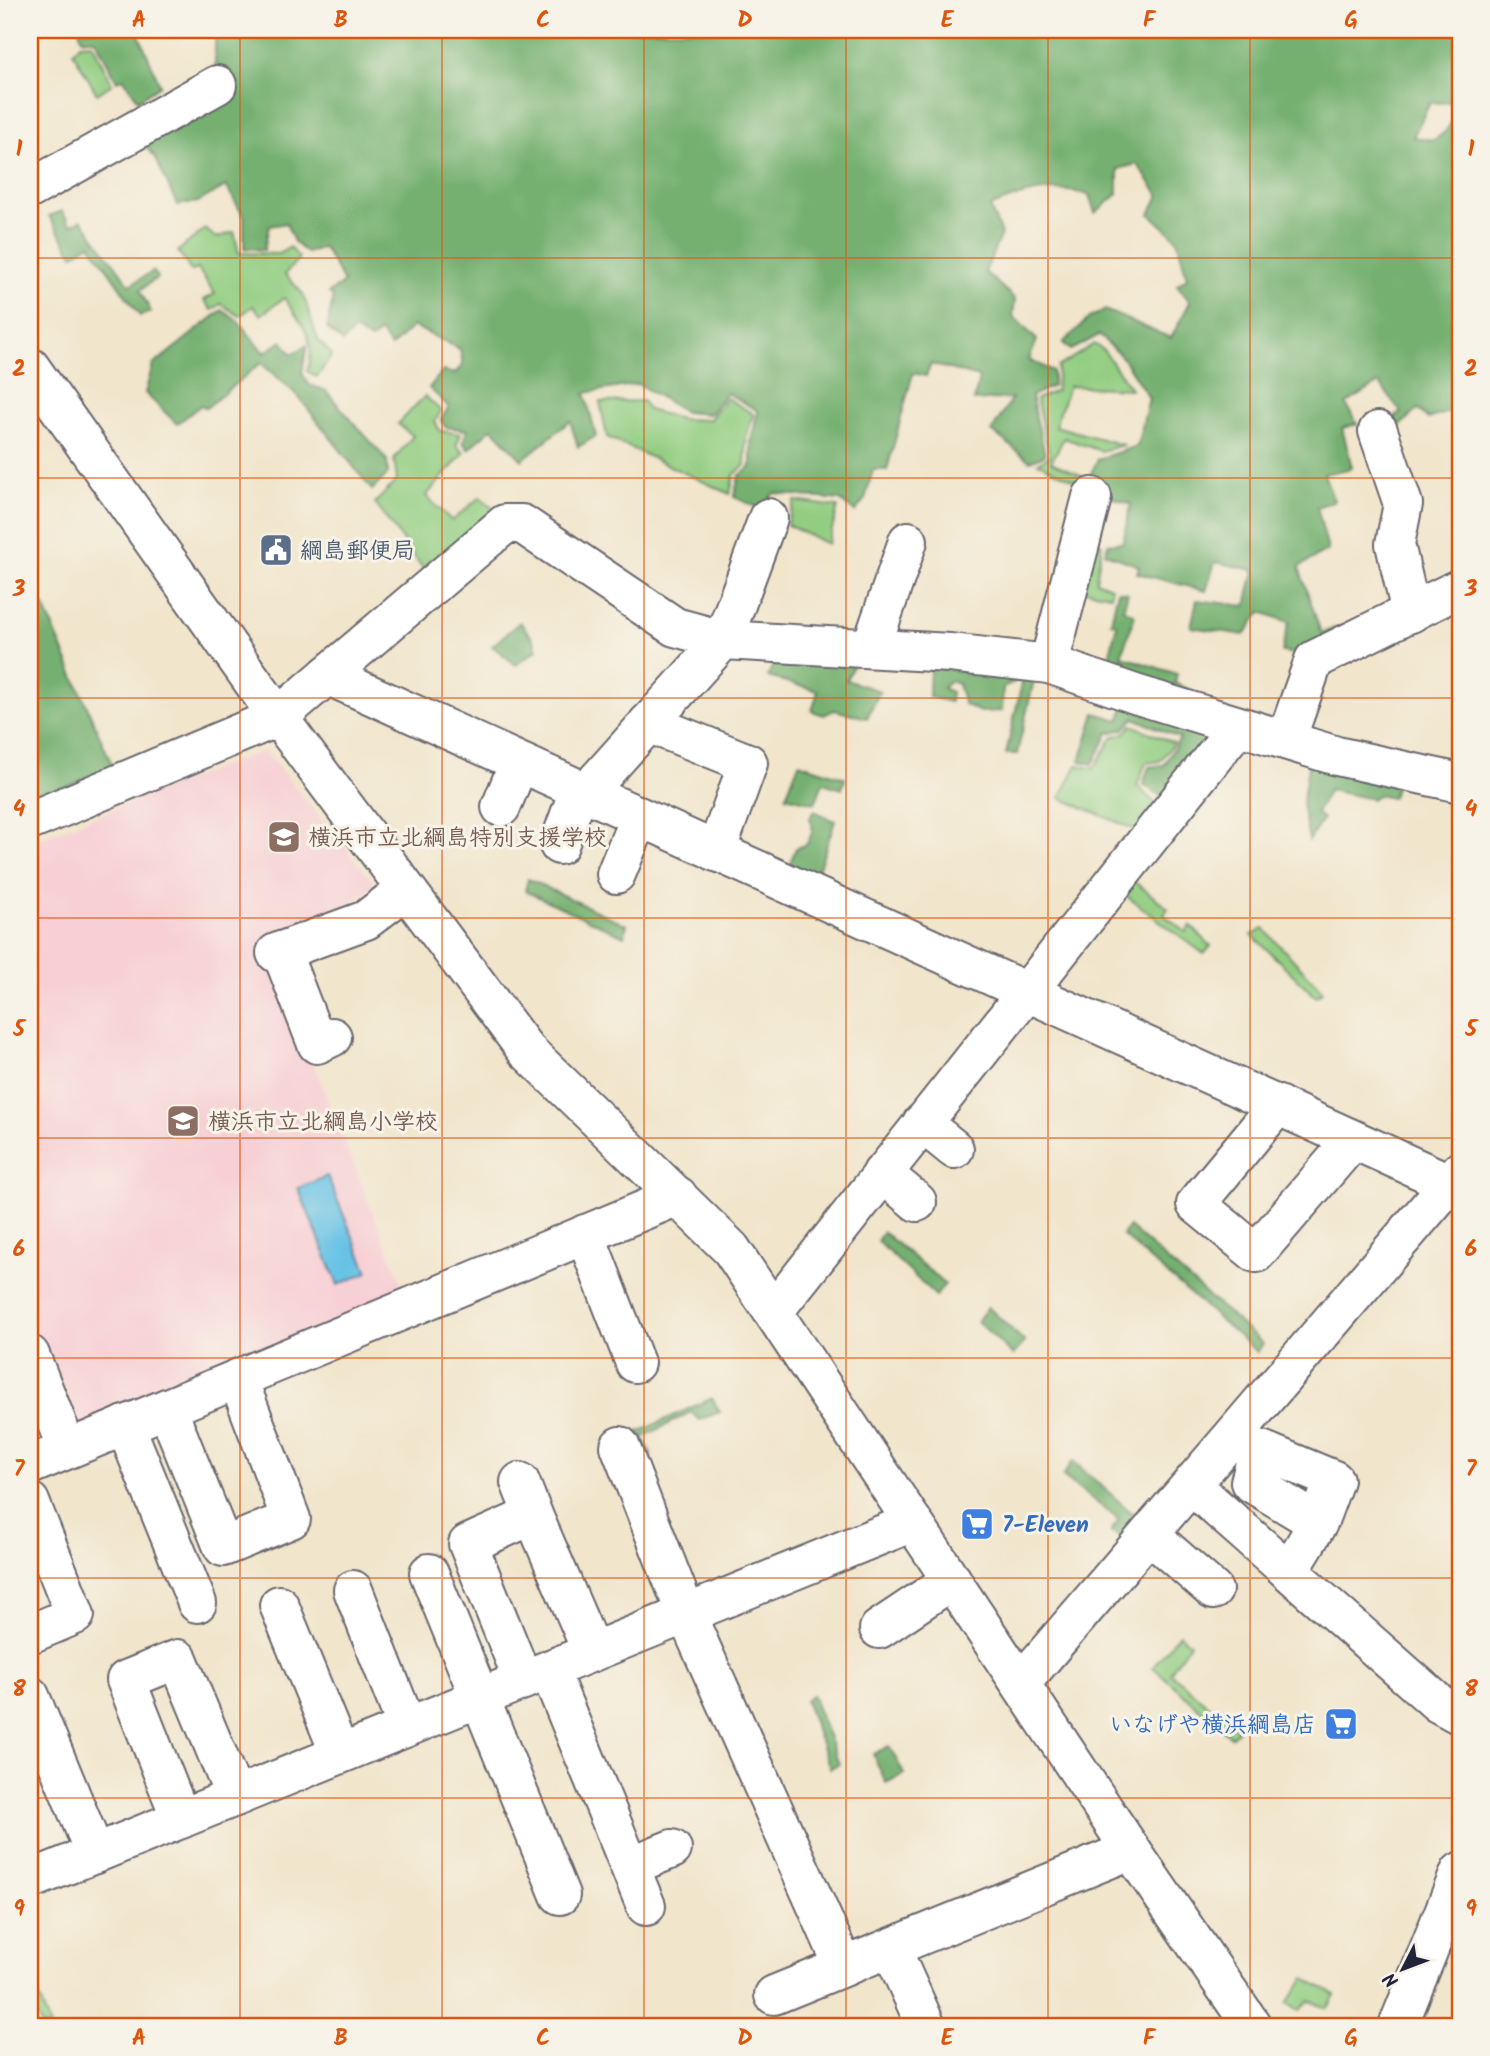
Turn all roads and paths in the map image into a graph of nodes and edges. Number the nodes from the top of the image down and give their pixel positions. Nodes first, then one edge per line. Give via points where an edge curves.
1 (217, 85) dead end
2 (30, 189) edge
3 (36, 388) edge
4 (1378, 431) dead end
5 (1092, 497) dead end
6 (768, 518) dead end
7 (908, 541) dead end
8 (1460, 588) edge
9 (1410, 613) junction
10 (723, 640) junction
11 (872, 648) junction
12 (1049, 664) junction
13 (327, 675) junction
14 (278, 717) junction
15 (648, 723) junction
16 (1238, 726) junction
17 (1286, 740) junction
18 (519, 763) junction
19 (1460, 783) edge
20 (582, 792) junction
21 (501, 807) dead end
22 (639, 818) junction
23 (30, 821) edge
24 (559, 845) dead end
25 (716, 852) junction
26 (617, 874) dead end
27 (405, 890) junction
28 (1027, 991) junction
29 (332, 1037) dead end
30 (1278, 1105) junction
31 (922, 1123) junction
32 (1353, 1140) junction
33 (954, 1149) dead end
34 (883, 1173) junction
35 (1457, 1180) edge
36 (678, 1196) junction
37 (917, 1202) dead end
38 (585, 1234) junction
39 (774, 1311) junction
40 (30, 1355) edge
41 (635, 1363) dead end
42 (238, 1379) junction
43 (167, 1408) junction
44 (125, 1425) junction
45 (620, 1446) dead end
46 (67, 1449) junction
47 (1239, 1457) junction
48 (30, 1465) edge
49 (1191, 1485) junction
50 (30, 1502) edge
51 (913, 1522) junction
52 (1149, 1534) junction
53 (1289, 1571) junction
54 (429, 1573) dead end
55 (952, 1580) junction
56 (354, 1590) dead end
57 (1213, 1590) dead end
58 (197, 1603) dead end
59 (279, 1605) dead end
60 (686, 1614) junction
61 (879, 1629) dead end
62 (30, 1634) edge
63 (592, 1652) junction
64 (536, 1675) junction
65 (1021, 1683) junction
66 (479, 1698) junction
67 (32, 1710) edge
68 (1460, 1715) edge
69 (407, 1727) junction
70 (340, 1755) junction
71 (234, 1797) junction
72 (181, 1819) junction
73 (672, 1849) dead end
74 (1131, 1850) junction
75 (95, 1854) junction
76 (630, 1866) junction
77 (1460, 1872) edge
78 (30, 1880) edge
79 (559, 1895) dead end
80 (646, 1906) dead end
81 (891, 1948) junction
82 (844, 1967) junction
83 (774, 1995) dead end
84 (1236, 2021) edge
85 (926, 2026) edge
86 (1398, 2026) edge

1 - 2 street
3 - 14 street
4 - 9 street via 1402,504 1395,544
5 - 12 street
6 - 10 street
7 - 11 street
8 - 9 street
9 - 17 street via 1314,660
10 - 11 street
10 - 13 street via 675,627 522,524 505,524
10 - 15 street
11 - 12 street
12 - 16 street
13 - 14 street
13 - 18 street
14 - 23 street
14 - 27 street
15 - 20 street
15 - 25 street via 748,763
16 - 17 street
16 - 28 street
17 - 19 street
18 - 20 street
18 - 21 street
20 - 22 street
20 - 24 street
22 - 25 street
22 - 26 street
25 - 28 street
27 - 29 street via 366,920 278,952 317,1044
27 - 36 street via 526,1051
28 - 30 street
28 - 31 street
30 - 32 street
30 - 32 street via 1196,1204 1256,1253
31 - 33 street
31 - 34 street
32 - 35 street
34 - 37 street
34 - 39 street
35 - 47 street
36 - 38 street
36 - 39 street via 731,1249
38 - 41 street
38 - 42 street
39 - 51 street
40 - 46 street
42 - 43 street
42 - 43 street via 290,1518 223,1547
43 - 44 street
44 - 46 street
44 - 58 street
45 - 60 street
46 - 48 street
47 - 49 street
47 - 53 street via 1259,1450 1334,1480 1318,1523
49 - 52 street
49 - 53 street
50 - 62 street via 75,1615
51 - 55 street
51 - 60 street
52 - 57 street
52 - 65 street
53 - 68 street via 1438,1703
54 - 66 street
55 - 61 street
55 - 65 street
56 - 69 street
59 - 70 street
60 - 63 street
60 - 82 street
63 - 64 street
63 - 64 street via 527,1498 468,1544
64 - 66 street
64 - 76 street
65 - 74 street
66 - 69 street
66 - 79 street
67 - 75 street
69 - 70 street
70 - 71 street
71 - 72 street
71 - 72 street via 178,1658 126,1680
72 - 75 street
73 - 76 street
74 - 81 street
74 - 84 street
75 - 78 street
76 - 80 street
77 - 86 street
81 - 82 street
81 - 85 street
82 - 83 street

